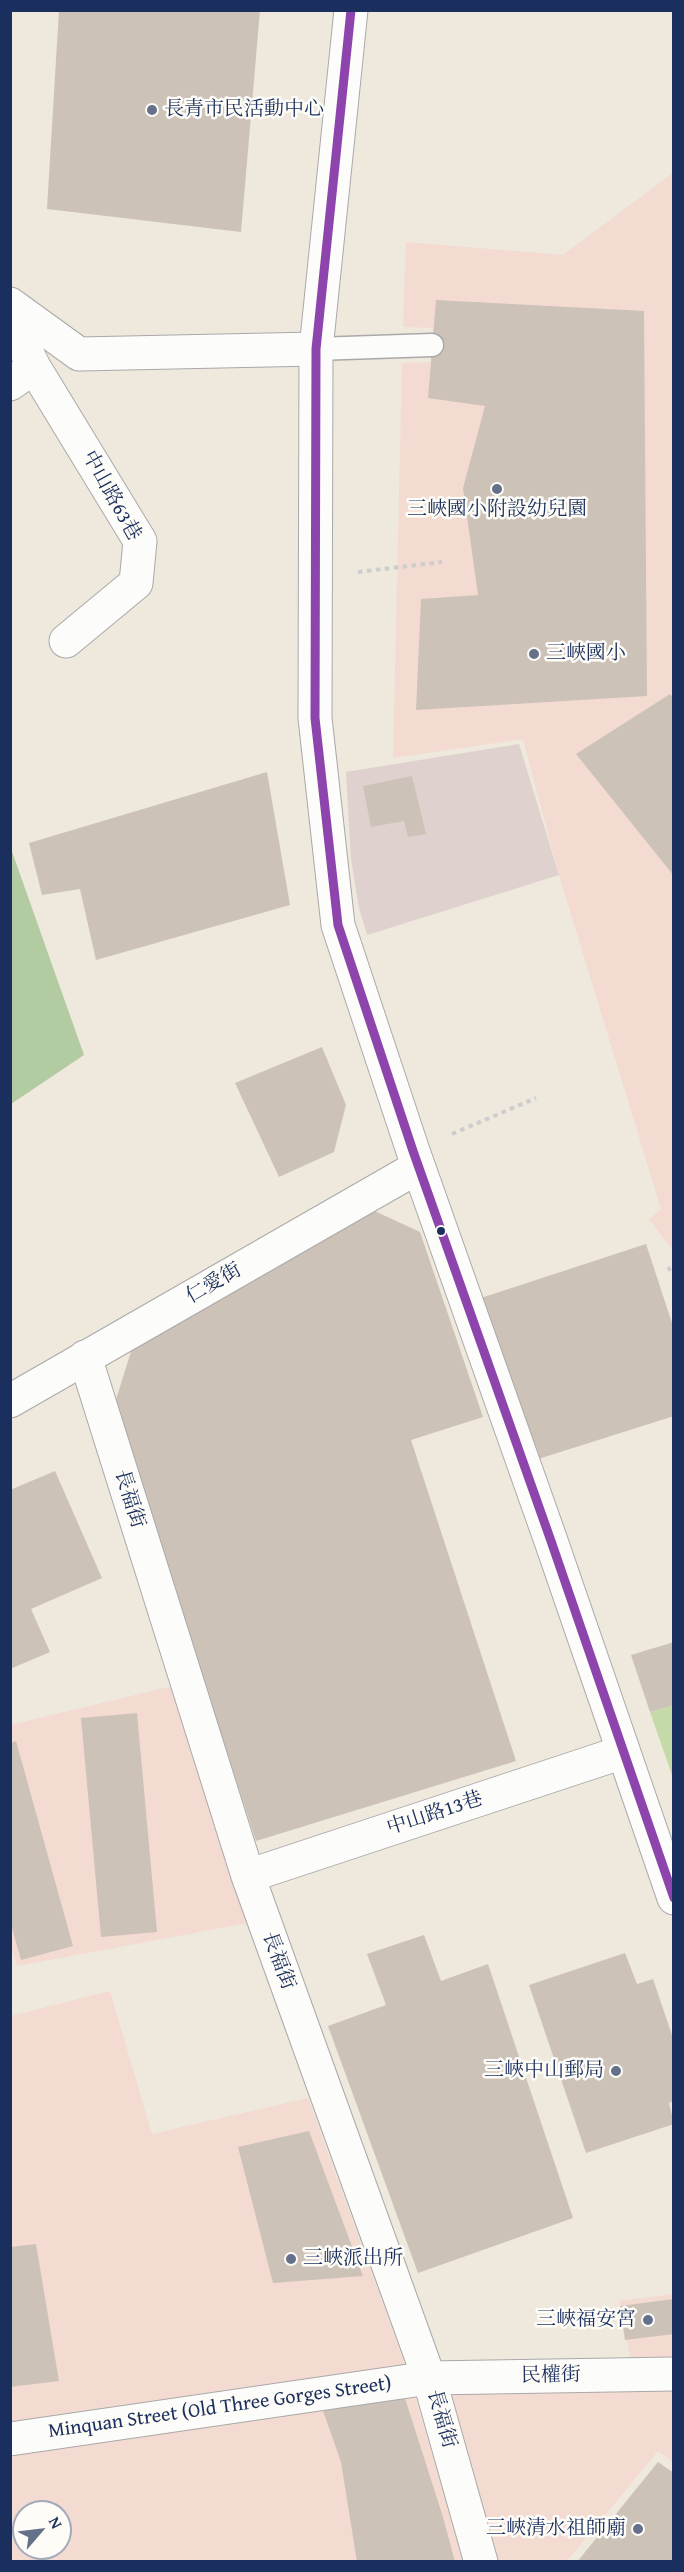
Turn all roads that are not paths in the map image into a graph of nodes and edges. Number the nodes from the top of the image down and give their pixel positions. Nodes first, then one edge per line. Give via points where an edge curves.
1 (351, 10) edge
2 (16, 309) edge
3 (432, 345) dead end
4 (316, 349) junction
5 (22, 375) edge
6 (66, 641) dead end
7 (416, 1159) junction
8 (85, 1357) junction
9 (10, 1401) edge
10 (623, 1752) junction
11 (248, 1876) junction
12 (674, 1898) edge
13 (674, 2374) edge
14 (429, 2378) junction
15 (10, 2439) edge
16 (481, 2562) edge

1 - 4 street
2 - 4 street via 79,354
2 - 5 street, 中山路63巷
3 - 4 lane
4 - 7 street via 315,718 338,925
5 - 6 street, 中山路63巷 via 140,541 136,584
7 - 8 street, 仁愛街
7 - 10 street
8 - 9 street, 仁愛街
8 - 11 street, 長福街
10 - 11 street, 中山路13巷
10 - 12 street
11 - 14 street, 長福街
13 - 14 street, 民權街
14 - 15 street, Minquan Street (Old Three Gorges Street)
14 - 16 street, 長福街

